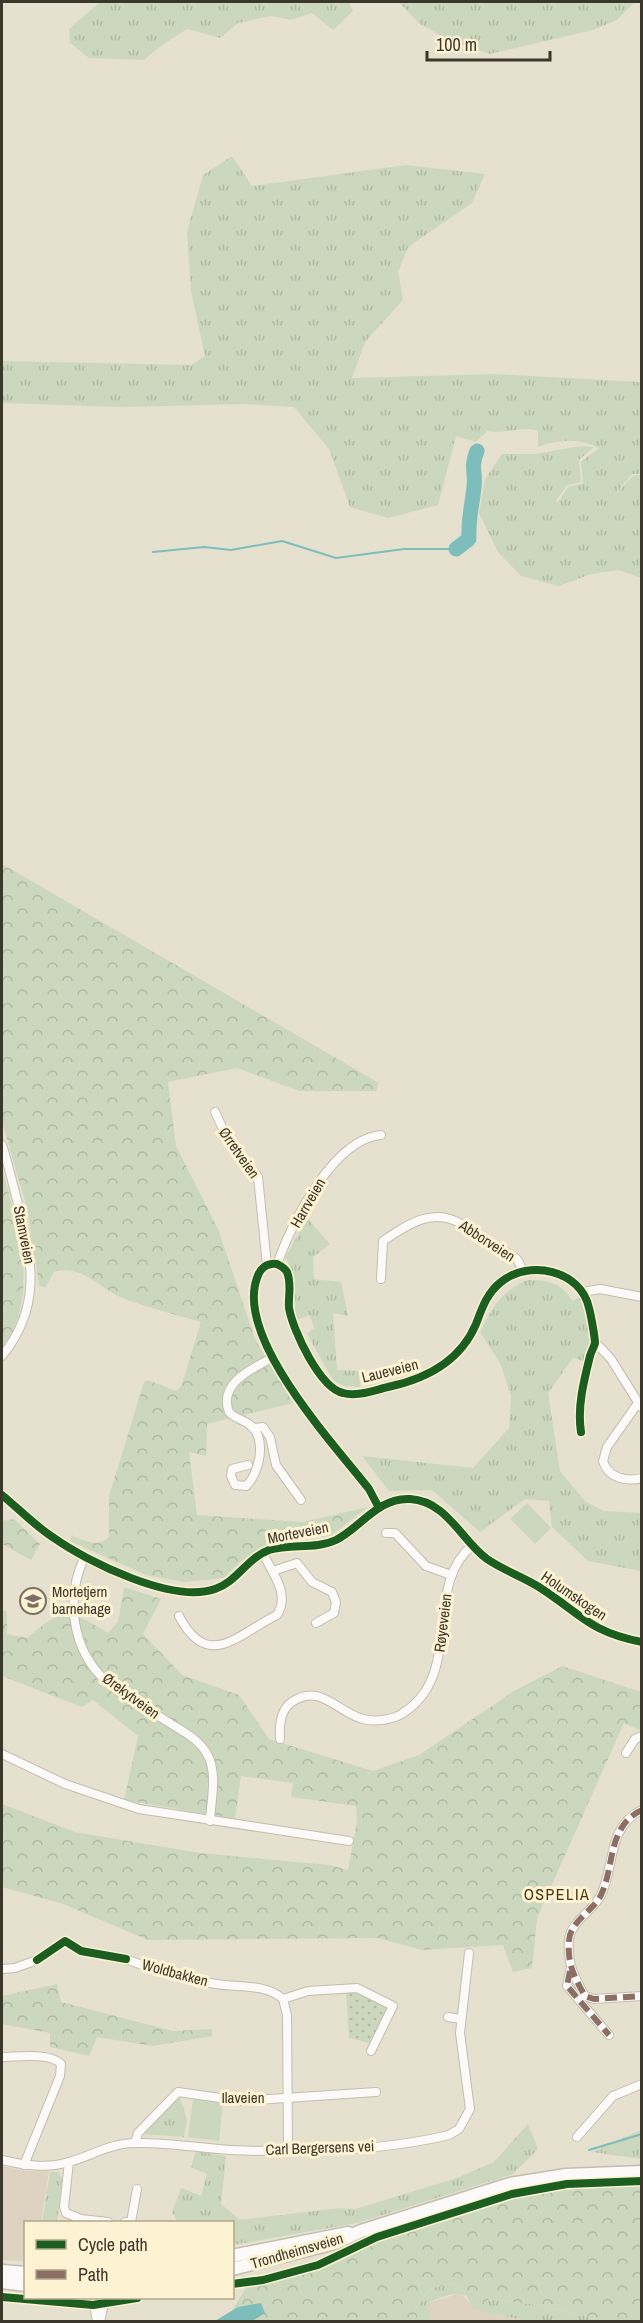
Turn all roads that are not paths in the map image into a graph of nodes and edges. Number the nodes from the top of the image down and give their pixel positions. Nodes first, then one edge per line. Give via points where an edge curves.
1 (215, 1112) dead end
2 (381, 1135) dead end
3 (2, 1145) edge
4 (277, 1263) junction
5 (267, 1265) junction
6 (522, 1271) junction
7 (381, 1279) dead end
8 (583, 1292) junction
9 (642, 1297) edge
10 (595, 1342) junction
11 (2, 1356) edge
12 (272, 1358) junction
13 (640, 1405) edge
14 (253, 1428) junction
15 (581, 1432) dead end
16 (248, 1465) dead end
17 (642, 1478) edge
18 (2, 1495) edge
19 (301, 1500) dead end
20 (379, 1508) junction
21 (386, 1533) dead end
22 (471, 1542) junction
23 (263, 1553) junction
24 (86, 1556) junction
25 (273, 1571) junction
26 (450, 1575) junction
27 (179, 1616) dead end
28 (316, 1623) dead end
29 (642, 1642) edge
30 (642, 1736) edge
31 (280, 1739) dead end
32 (626, 1753) dead end
33 (2, 1754) edge
34 (642, 1810) edge
35 (210, 1821) junction
36 (349, 1841) dead end
37 (470, 1953) dead end
38 (126, 1959) dead end
39 (37, 1960) dead end
40 (2, 1969) edge
41 (570, 1971) junction
42 (642, 1995) edge
43 (284, 2000) junction
44 (448, 2018) dead end
45 (460, 2019) junction
46 (609, 2035) dead end
47 (371, 2051) dead end
48 (2, 2057) edge
49 (642, 2084) edge
50 (376, 2092) dead end
51 (289, 2096) junction
52 (577, 2137) dead end
53 (135, 2143) junction
54 (288, 2150) junction
55 (2, 2160) edge
56 (69, 2162) junction
57 (24, 2165) junction
58 (642, 2172) edge
59 (137, 2189) dead end
60 (94, 2221) edge
61 (131, 2221) edge
62 (361, 2231) junction
63 (234, 2256) edge
64 (234, 2268) edge
65 (2, 2271) edge
66 (24, 2273) edge
67 (2, 2282) edge
68 (24, 2285) edge
69 (93, 2299) edge
70 (105, 2299) edge
71 (98, 2322) edge

1 - 5 street, Ørretveien via 230,1144 258,1177
2 - 4 street, Harrveien via 364,1140 321,1177
3 - 11 street, Stamveien via 30,1253 31,1282 22,1322
4 - 5 street
4 - 6 street, Laueveien via 288,1276 291,1315 305,1348 328,1385 352,1394 414,1381 440,1368 465,1344 494,1287
5 - 12 street via 260,1270 255,1283 253,1305 263,1342
6 - 7 street, Abborveien via 513,1254 493,1246 454,1220 439,1216 417,1220 383,1241
6 - 8 street via 563,1276
8 - 9 street via 600,1289
8 - 10 street
10 - 13 street via 611,1359
10 - 15 street via 580,1403
12 - 14 street via 241,1376 228,1393 231,1415
12 - 20 street
13 - 17 street via 607,1447 603,1461 614,1477
14 - 16 street via 260,1446 258,1465 249,1483 243,1487 236,1485 232,1468
14 - 19 street via 260,1426 266,1430 276,1465
18 - 24 street, Morteveien via 51,1537
20 - 22 street, Morteveien via 402,1500 425,1502 441,1511
20 - 23 street, Morteveien via 329,1543
21 - 26 street, Røyeveien via 395,1533 426,1566
22 - 26 street, Røyeveien
22 - 29 street, Holumskogen via 486,1558 540,1588 588,1624
23 - 24 street, Morteveien via 222,1586 201,1592 147,1584
23 - 25 street
24 - 35 street, Ørekytveien via 73,1602 84,1652 111,1685 204,1749 213,1773
25 - 27 street via 282,1596 281,1608 227,1645 211,1646 195,1639
25 - 28 street via 297,1563 312,1582 332,1592 336,1602 334,1613
26 - 31 street, Røyeveien via 440,1655 413,1706 393,1718 367,1720 319,1696 302,1697 283,1712
30 - 32 street via 635,1739
33 - 35 street via 65,1784 121,1804
34 - 41 street via 633,1814 614,1838 601,1895 572,1930
35 - 36 street
37 - 45 street, Carl Bergersens vei
38 - 43 street, Woldbakken via 174,1976 270,1990
39 - 40 street
41 - 42 street via 585,1996 594,1999
41 - 46 street via 567,1986
43 - 47 street via 308,1991 357,1988 393,2006
43 - 51 street
44 - 45 street
45 - 54 street, Carl Bergersens vei via 470,2109 459,2129 440,2137 375,2146
48 - 57 street via 46,2058 62,2064
49 - 52 street via 613,2096
50 - 51 street, Ilaveien
51 - 53 street, Ilaveien via 241,2101 178,2092 138,2133
51 - 54 street
53 - 54 street, Carl Bergersens vei
53 - 56 street, Carl Bergersens vei
55 - 57 street, Carl Bergersens vei
56 - 57 street, Carl Bergersens vei
56 - 60 street via 66,2213
58 - 62 highway, Trondheimsveien via 566,2175 521,2182
59 - 61 street
62 - 63 highway, Trondheimsveien
62 - 64 highway, Trondheimsveien via 335,2243
65 - 66 highway
67 - 68 highway
69 - 71 street
70 - 71 street

